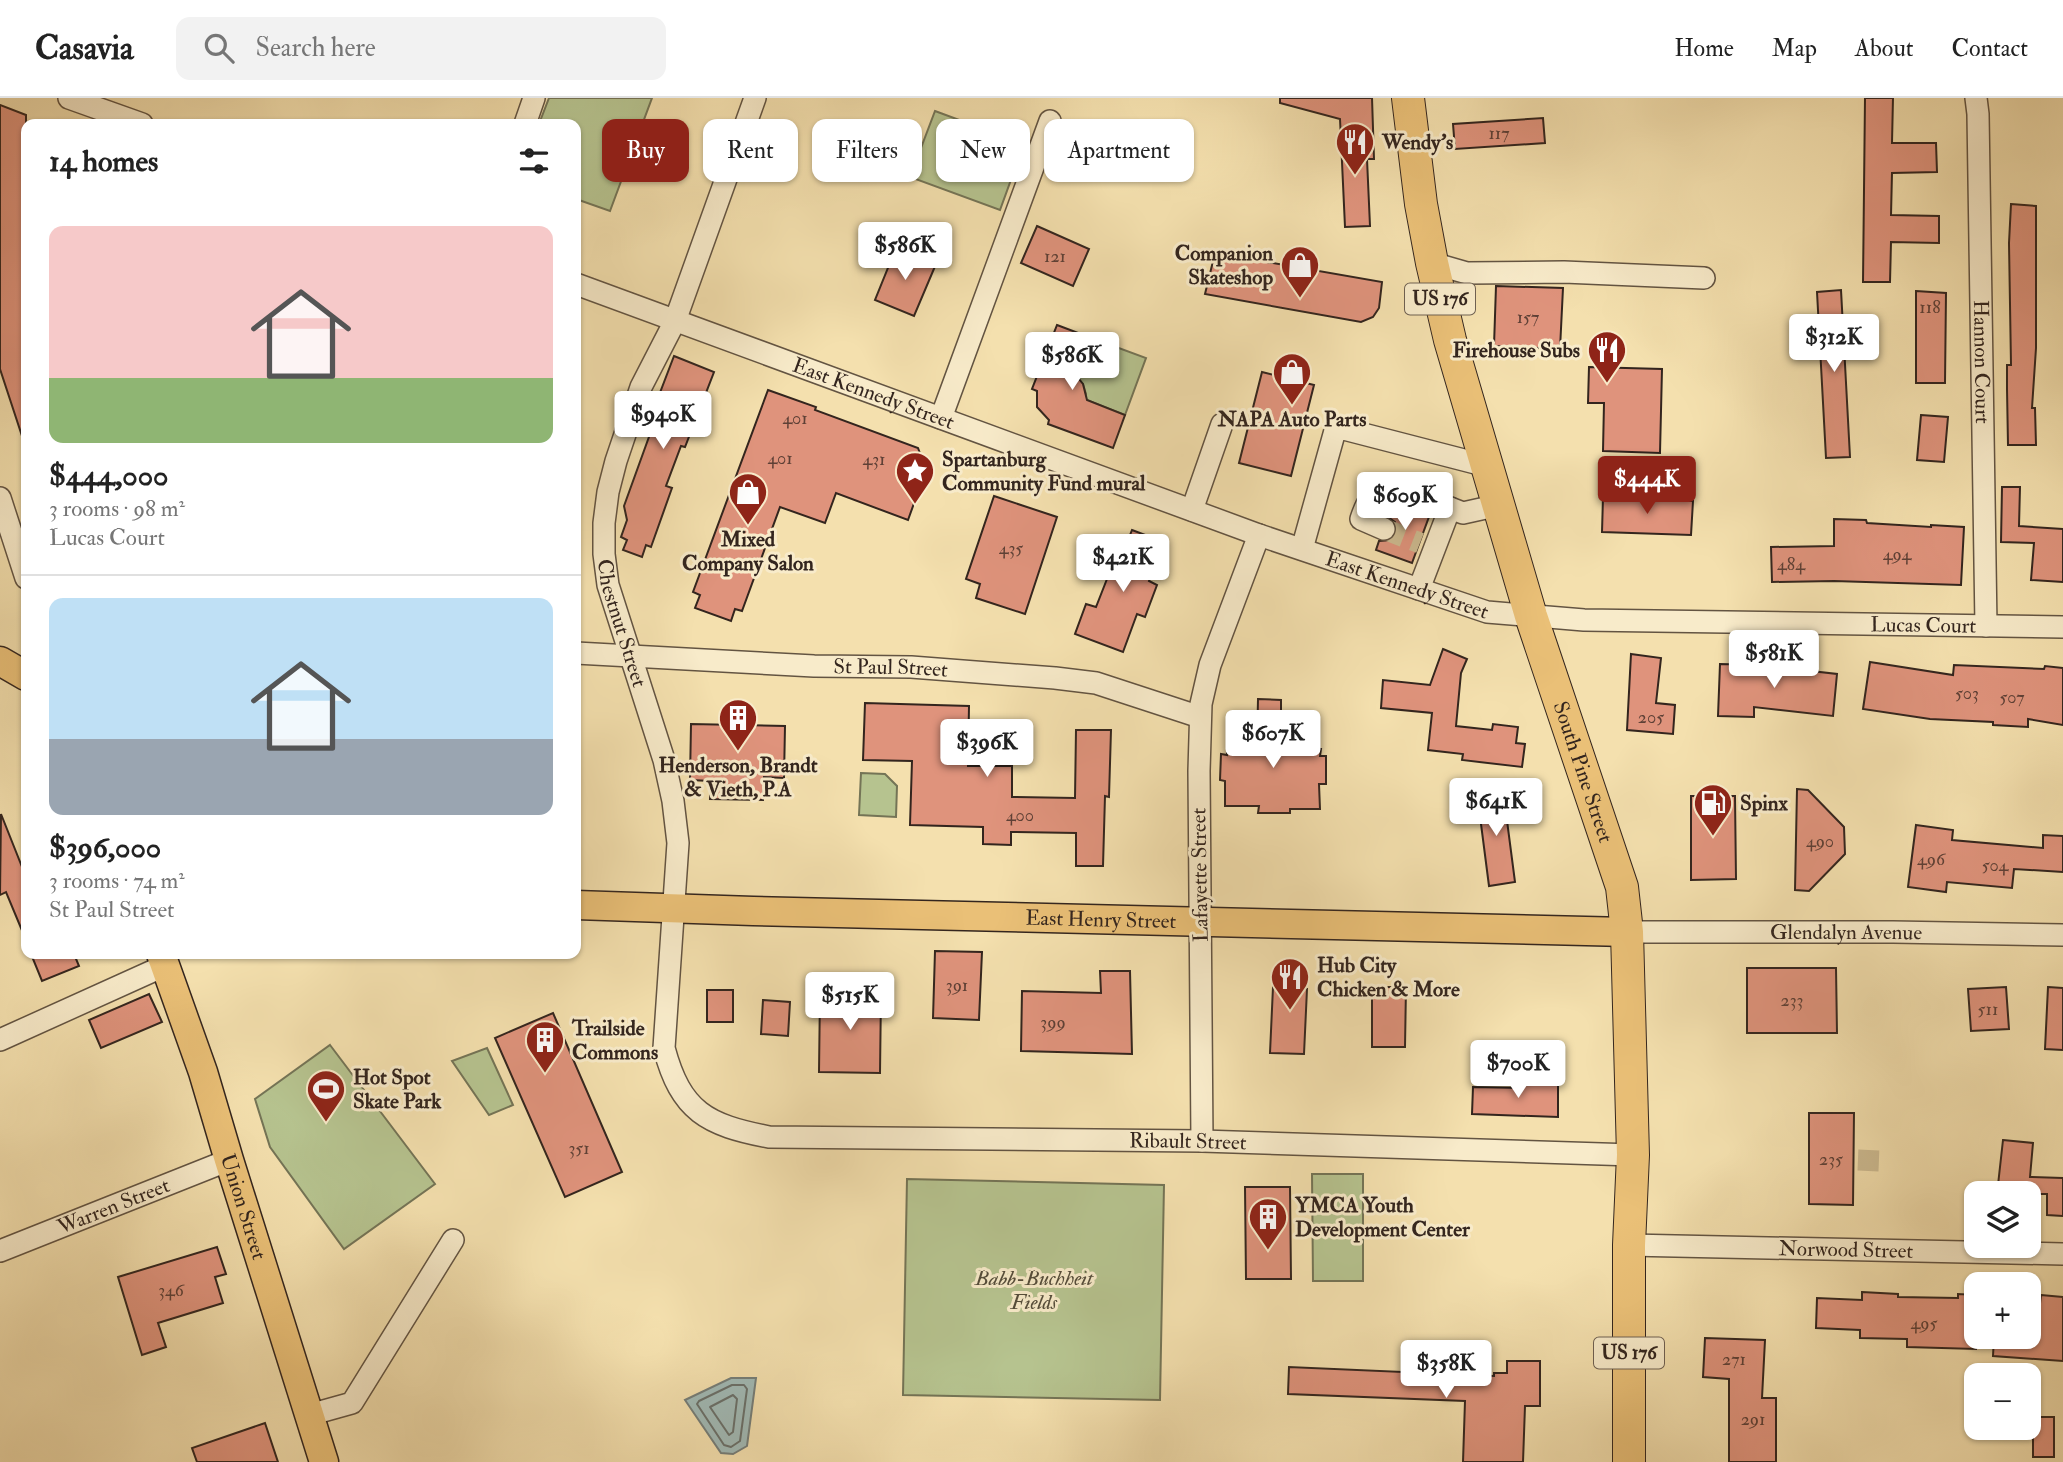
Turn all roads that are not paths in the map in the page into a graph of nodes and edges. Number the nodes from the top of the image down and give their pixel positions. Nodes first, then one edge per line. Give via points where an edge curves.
1 (69, 98) edge
2 (534, 98) edge
3 (755, 98) edge
4 (1408, 98) edge
5 (1976, 98) edge
6 (128, 119) edge
7 (527, 119) edge
8 (1044, 137) edge
9 (1432, 263) junction
10 (1703, 278) dead end
11 (581, 286) edge
12 (675, 321) junction
13 (941, 418) junction
14 (1222, 424) dead end
15 (1487, 466) junction
16 (0, 498) edge
17 (1499, 505) junction
18 (1450, 508) junction
19 (1192, 510) junction
20 (1384, 529) tunnel mouth
21 (1259, 535) junction
22 (1302, 549) junction
23 (21, 563) edge
24 (1419, 589) junction
25 (1531, 616) junction
26 (1986, 626) junction
27 (2063, 627) edge
28 (581, 653) edge
29 (630, 657) junction
30 (0, 661) edge
31 (21, 673) edge
32 (1200, 717) junction
33 (581, 905) edge
34 (674, 909) junction
35 (1201, 922) junction
36 (1627, 932) junction
37 (2063, 935) edge
38 (164, 960) edge
39 (0, 1040) edge
40 (742, 1132) joint
41 (1202, 1141) junction
42 (1633, 1155) junction
43 (229, 1160) junction
44 (453, 1240) dead end
45 (1629, 1245) junction
46 (0, 1251) edge
47 (2063, 1254) edge
48 (309, 1415) junction
49 (324, 1462) edge
50 (1629, 1462) edge

1 - 6 street
2 - 7 street
3 - 12 street, Chestnut Street
4 - 9 highway, South Pine Street / US 176
5 - 26 street, Hannon Court
8 - 13 street
9 - 10 street via 1468,273
9 - 15 highway, South Pine Street / US 176
11 - 12 street, East Kennedy Street
12 - 13 street, East Kennedy Street
12 - 29 street, Chestnut Street via 641,387 607,502 604,554 608,585
13 - 19 street, East Kennedy Street
14 - 19 street
15 - 17 highway, South Pine Street / US 176
15 - 22 street via 1336,427
16 - 23 street
17 - 18 street via 1463,513
17 - 25 highway, South Pine Street / US 176
18 - 20 street via 1390,485 1367,500 1361,519
18 - 24 street via 1427,546
19 - 21 street, East Kennedy Street
21 - 22 street, East Kennedy Street
21 - 32 street, Lafayette Street via 1210,665
22 - 24 street, East Kennedy Street
24 - 25 street, East Kennedy Street via 1487,612
25 - 26 street, Lucas Court
25 - 36 highway, South Pine Street / US 176 via 1622,887
26 - 27 street, Lucas Court
28 - 29 street, St Paul Street
29 - 32 street, St Paul Street via 1055,677 1096,683
29 - 34 street, Chestnut Street via 673,801 678,843
30 - 31 main road
32 - 35 street, Lafayette Street
33 - 34 main road, East Henry Street
34 - 35 main road, East Henry Street
34 - 40 street, Chestnut Street via 664,1048 671,1073 692,1107 708,1119
35 - 36 main road, East Henry Street
35 - 41 street, Lafayette Street
36 - 37 street, Glendalyn Avenue
36 - 42 highway, South Pine Street / US 176
38 - 39 street
38 - 43 main road, Union Street
40 - 41 street, Ribault Street via 769,1137
41 - 42 street, Ribault Street
42 - 45 highway, South Pine Street / US 176
43 - 46 street, Warren Street
43 - 48 main road, Union Street
44 - 48 street via 352,1403
45 - 47 street, Norwood Street
45 - 50 highway, South Pine Street / US 176
48 - 49 main road, Union Street

